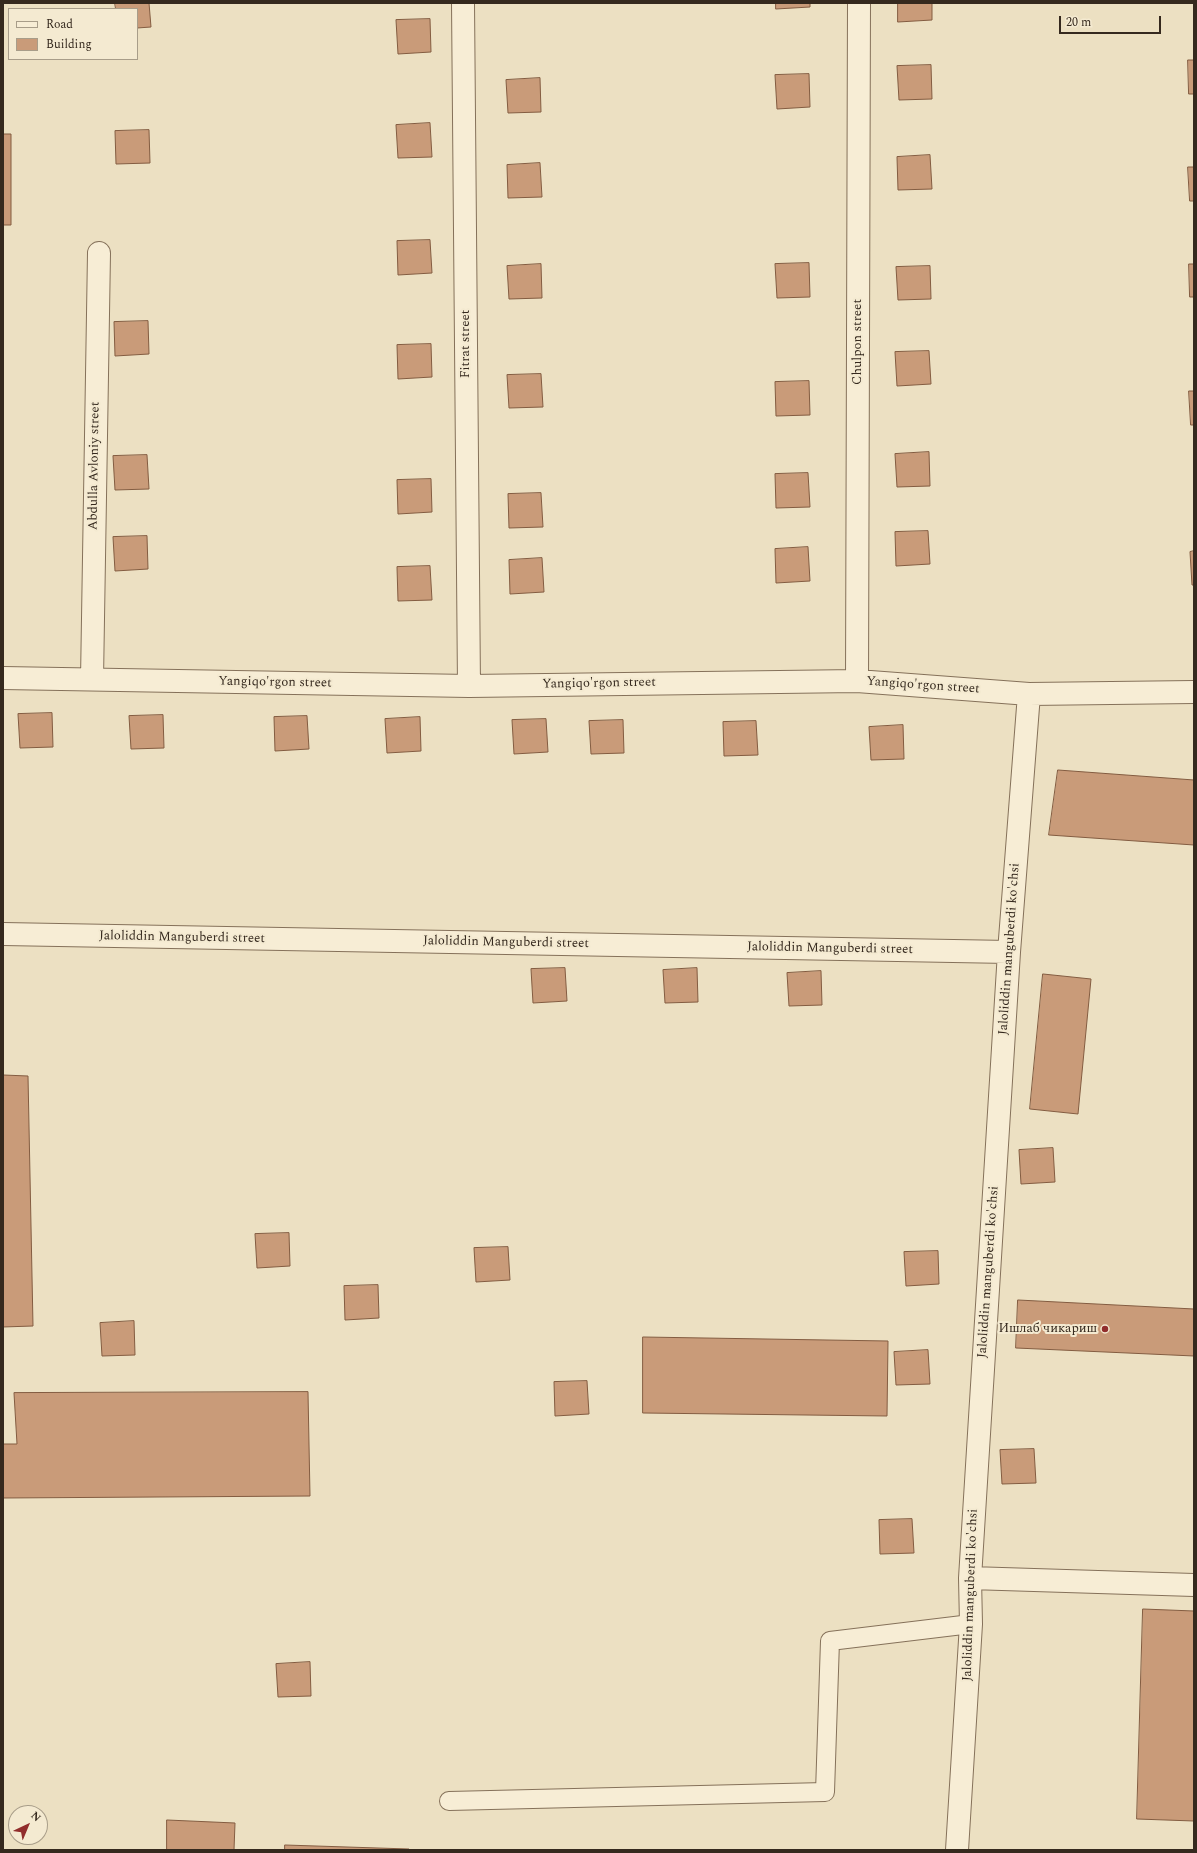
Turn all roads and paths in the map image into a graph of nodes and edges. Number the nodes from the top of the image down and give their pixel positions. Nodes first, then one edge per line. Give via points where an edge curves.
1 (463, 3) edge
2 (859, 3) edge
3 (99, 253) dead end
4 (3, 678) edge
5 (92, 679) junction
6 (857, 682) junction
7 (468, 686) junction
8 (1194, 692) edge
9 (1028, 694) junction
10 (3, 934) edge
11 (1010, 952) junction
12 (970, 1578) junction
13 (1194, 1585) edge
14 (971, 1624) junction
15 (449, 1801) dead end
16 (957, 1850) edge

1 - 7 street, Fitrat street
2 - 6 street, Chulpon street
3 - 5 street, Abdulla Avloniy street
4 - 5 street, Yangiqo'rgon street
5 - 7 street, Yangiqo'rgon street
6 - 7 street, Yangiqo'rgon street
6 - 9 street, Yangiqo'rgon street
8 - 9 street, Yangiqo'rgon street
9 - 11 street, Jaloliddin manguberdi ko'chsi
10 - 11 street, Jaloliddin Manguberdi street
11 - 12 street, Jaloliddin manguberdi ko'chsi
12 - 13 street
12 - 14 street, Jaloliddin manguberdi ko'chsi
14 - 15 lane via 830,1641 825,1792
14 - 16 street, Jaloliddin manguberdi ko'chsi

